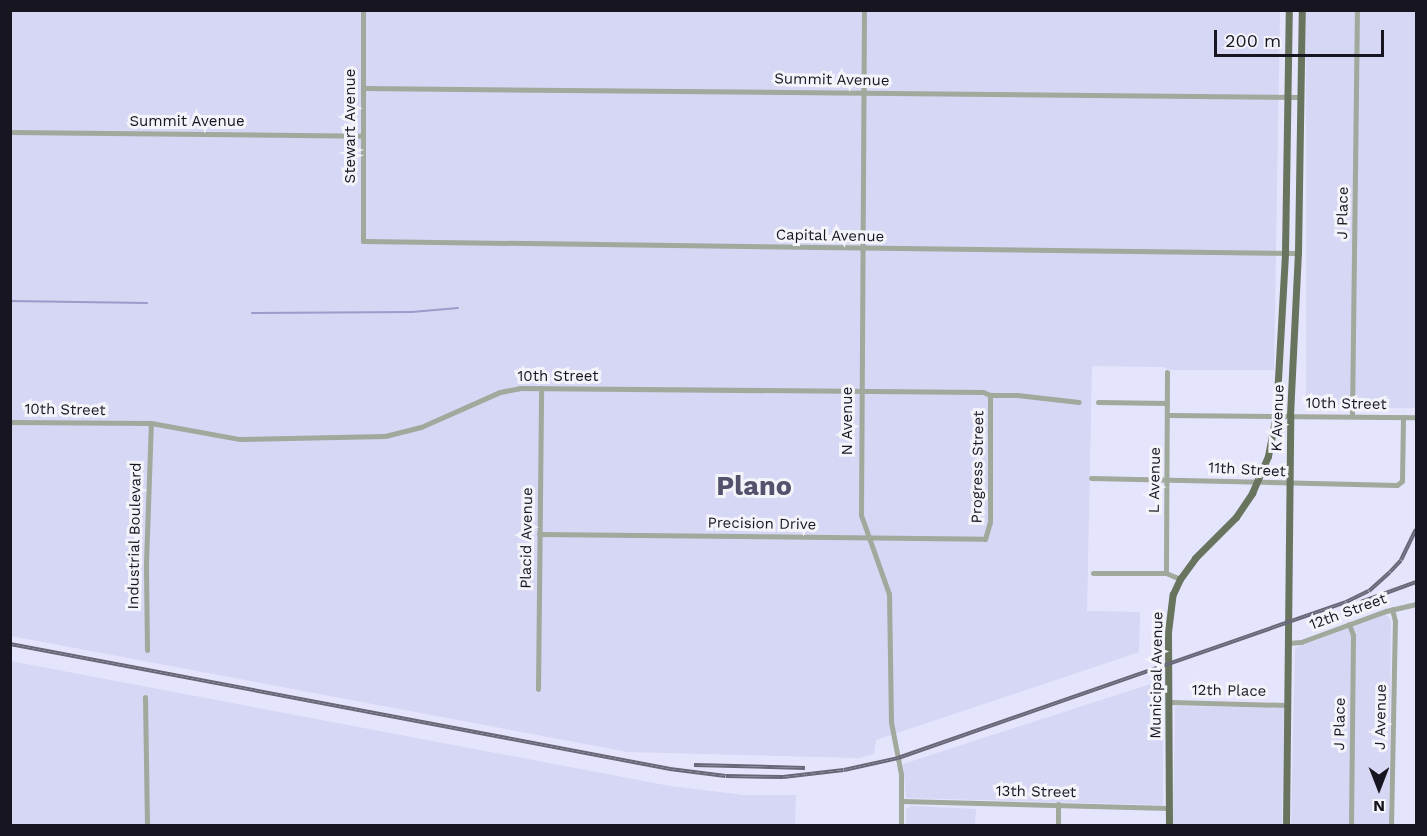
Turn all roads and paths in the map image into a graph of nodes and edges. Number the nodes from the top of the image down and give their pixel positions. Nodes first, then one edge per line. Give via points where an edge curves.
1 (363, 10) edge
2 (864, 10) edge
3 (1289, 10) edge
4 (1302, 10) edge
5 (1357, 10) edge
6 (363, 88) junction
7 (864, 93) junction
8 (1288, 97) junction
9 (1300, 97) junction
10 (10, 132) edge
11 (363, 136) junction
12 (363, 241) joint
13 (862, 248) junction
14 (1285, 253) junction
15 (1298, 253) junction
16 (1281, 324) junction
17 (1294, 325) junction
18 (1167, 372) dead end
19 (541, 388) junction
20 (860, 392) junction
21 (990, 395) junction
22 (1079, 402) dead end
23 (1098, 402) dead end
24 (1167, 403) junction
25 (1168, 415) junction
26 (1276, 415) junction
27 (1290, 415) junction
28 (1352, 416) junction
29 (1403, 417) junction
30 (1416, 417) edge
31 (10, 422) edge
32 (151, 423) junction
33 (1091, 478) dead end
34 (1167, 478) junction
35 (1257, 482) junction
36 (1290, 484) junction
37 (539, 534) junction
38 (867, 537) junction
39 (985, 539) joint
40 (1093, 573) dead end
41 (1166, 573) junction
42 (1180, 579) junction
43 (1416, 604) edge
44 (1392, 609) junction
45 (1349, 624) junction
46 (1288, 643) junction
47 (147, 650) dead end
48 (538, 689) dead end
49 (145, 697) dead end
50 (1170, 702) junction
51 (1288, 705) junction
52 (902, 801) junction
53 (1058, 804) junction
54 (1169, 808) junction
55 (147, 825) edge
56 (901, 825) edge
57 (1058, 825) edge
58 (1169, 825) edge
59 (1287, 825) edge
60 (1351, 825) edge
61 (1391, 825) edge

1 - 6 street, Stewart Avenue
2 - 7 street, N Avenue
3 - 8 main road, K Avenue
4 - 9 main road, K Avenue
5 - 28 street, J Place
6 - 7 street, Summit Avenue
6 - 11 street, Stewart Avenue
7 - 8 street, Summit Avenue
7 - 13 street, N Avenue
8 - 9 street, Summit Avenue
8 - 14 main road, K Avenue
9 - 15 main road, K Avenue
10 - 11 street, Summit Avenue
11 - 12 street, Stewart Avenue
12 - 13 street, Capital Avenue
13 - 14 street, Capital Avenue
13 - 20 street, N Avenue
14 - 15 street, Capital Avenue
14 - 16 main road, K Avenue
15 - 17 main road, K Avenue
16 - 17 main road
16 - 26 main road, K Avenue
17 - 27 main road, K Avenue
18 - 24 street, L Avenue
19 - 20 street, 10th Street
19 - 32 street, 10th Street via 500,392 423,426 385,436 239,439
19 - 37 street, Placid Avenue
20 - 21 street, 10th Street
20 - 38 street, N Avenue via 861,515
21 - 22 street, 10th Street
21 - 39 street, Progress Street via 990,516
23 - 24 street
24 - 25 street, L Avenue
25 - 26 street, 10th Street
25 - 34 street, L Avenue
26 - 27 street, 10th Street
26 - 35 main road, K Avenue via 1268,456
27 - 28 street, 10th Street
27 - 36 main road, K Avenue
28 - 29 street, 10th Street
29 - 30 street, 10th Street
29 - 36 street, 11th Street via 1401,484
31 - 32 street, 10th Street
32 - 47 street, Industrial Boulevard
33 - 34 street, 11th Street
34 - 35 street, 11th Street
34 - 41 street, L Avenue
35 - 36 street, 11th Street
35 - 42 main road, Municipal Avenue via 1236,517
36 - 46 main road, K Avenue
37 - 38 street, Precision Drive
37 - 48 street, Placid Avenue
38 - 39 street, Precision Drive
38 - 52 street, N Avenue via 889,594 891,722
40 - 41 street
41 - 42 street
42 - 50 main road, Municipal Avenue via 1169,620
43 - 44 street, 12th Street
44 - 45 street, 12th Street
44 - 61 street, J Avenue via 1395,621
45 - 46 street, 12th Street via 1302,642
45 - 60 street, J Place via 1353,635
46 - 51 main road, K Avenue
49 - 55 street
50 - 51 street, 12th Place
50 - 54 main road, Municipal Avenue
51 - 59 main road, K Avenue
52 - 53 street, 13th Street
52 - 56 street, N Avenue
53 - 54 street, 13th Street
53 - 57 street
54 - 58 main road, Municipal Avenue

